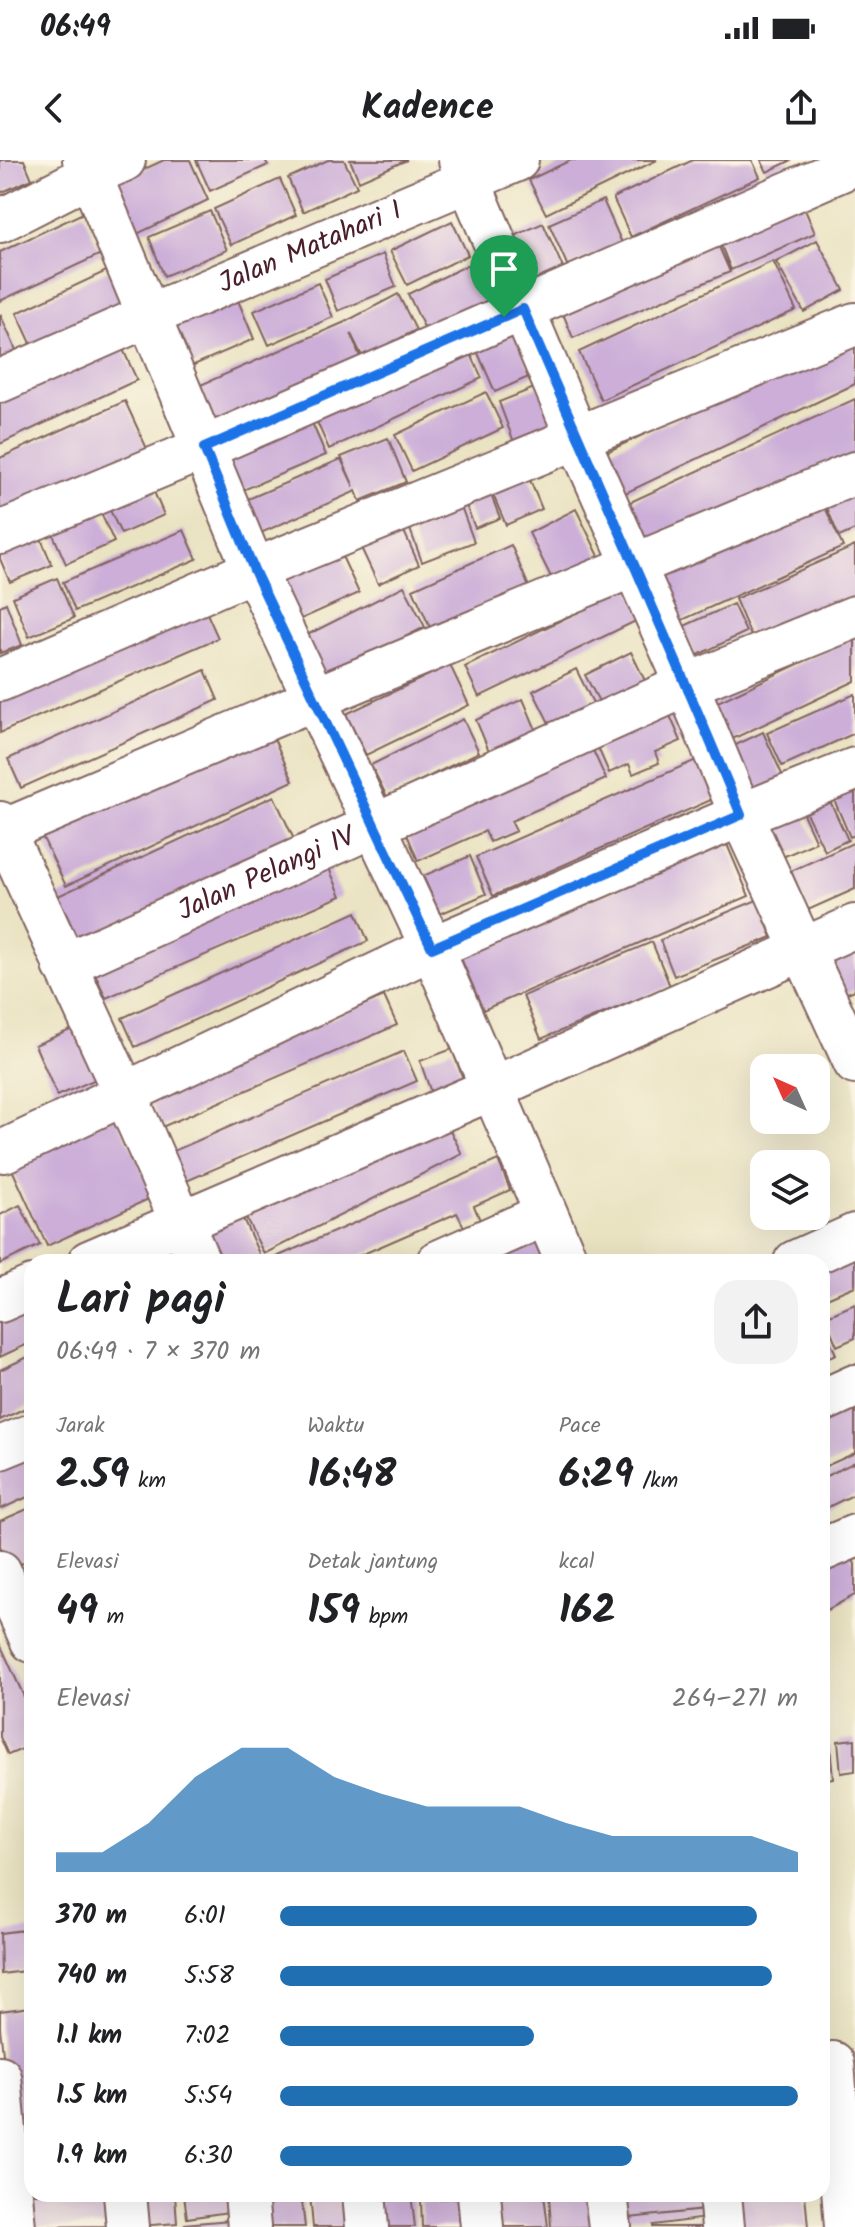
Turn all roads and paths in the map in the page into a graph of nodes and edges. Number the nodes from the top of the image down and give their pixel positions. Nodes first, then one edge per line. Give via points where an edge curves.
1 (517, 160) edge
2 (99, 165) edge
3 (465, 170) edge
4 (848, 172) edge
5 (0, 221) edge
6 (523, 309) junction
7 (150, 315) junction
8 (855, 324) edge
9 (0, 381) edge
10 (577, 437) junction
11 (204, 448) junction
12 (855, 473) edge
13 (0, 533) edge
14 (633, 564) junction
15 (254, 570) junction
16 (855, 617) edge
17 (0, 680) edge
18 (687, 685) junction
19 (316, 698) junction
20 (855, 769) edge
21 (741, 815) junction
22 (375, 825) junction
23 (2, 827) edge
24 (855, 926) edge
25 (432, 948) junction
26 (801, 949) junction
27 (64, 965) junction
28 (855, 1063) edge
29 (491, 1089) junction
30 (125, 1094) junction
31 (4, 1151) dead end
32 (546, 1214) junction
33 (181, 1222) junction
34 (855, 1235) edge
35 (107, 1254) edge
36 (195, 1254) edge
37 (456, 1254) edge
38 (564, 1254) edge
39 (813, 1254) edge
40 (24, 1290) edge
41 (0, 1301) edge
42 (855, 1386) edge
43 (830, 1397) edge
44 (24, 1438) edge
45 (0, 1448) edge
46 (855, 1536) edge
47 (830, 1547) edge
48 (13, 1581) edge
49 (24, 1616) edge
50 (833, 2063) dead end
51 (0, 2077) edge
52 (838, 2114) edge
53 (14, 2201) edge
54 (126, 2202) edge
55 (247, 2202) edge
56 (365, 2202) edge
57 (480, 2202) edge
58 (607, 2202) edge
59 (721, 2202) edge
60 (128, 2227) edge
61 (249, 2227) edge
62 (367, 2227) edge
63 (482, 2227) edge
64 (610, 2227) edge
65 (723, 2227) edge
66 (846, 2227) edge

1 - 3 street, Jalan Matahari I
2 - 5 street
2 - 7 street
3 - 6 street
3 - 7 street, Jalan Matahari I
4 - 6 street
6 - 10 street
6 - 11 street
7 - 9 street, Jalan Matahari I
7 - 11 street
8 - 10 street
10 - 14 street
10 - 15 street
11 - 13 street
11 - 15 street
12 - 14 street
14 - 18 street
14 - 19 street
15 - 17 street
15 - 19 street
16 - 18 street, Jalan Pelangi IV
18 - 21 street
18 - 22 street, Jalan Pelangi IV
19 - 22 street
19 - 23 street
20 - 21 street
21 - 25 street
21 - 26 street
22 - 25 street
22 - 27 street, Jalan Pelangi IV
23 - 27 street
24 - 26 street
25 - 29 street
25 - 30 street
26 - 28 street
26 - 29 street
27 - 30 street
29 - 32 street
29 - 33 street
30 - 31 street
30 - 33 street
32 - 37 street
32 - 38 street
33 - 35 street
33 - 36 street
34 - 39 street
40 - 41 street
42 - 43 street
44 - 45 street
46 - 47 street
48 - 49 street
50 - 52 street
51 - 53 street
52 - 66 street
54 - 60 street
55 - 61 street
56 - 62 street
57 - 63 street
58 - 64 street
59 - 65 street

